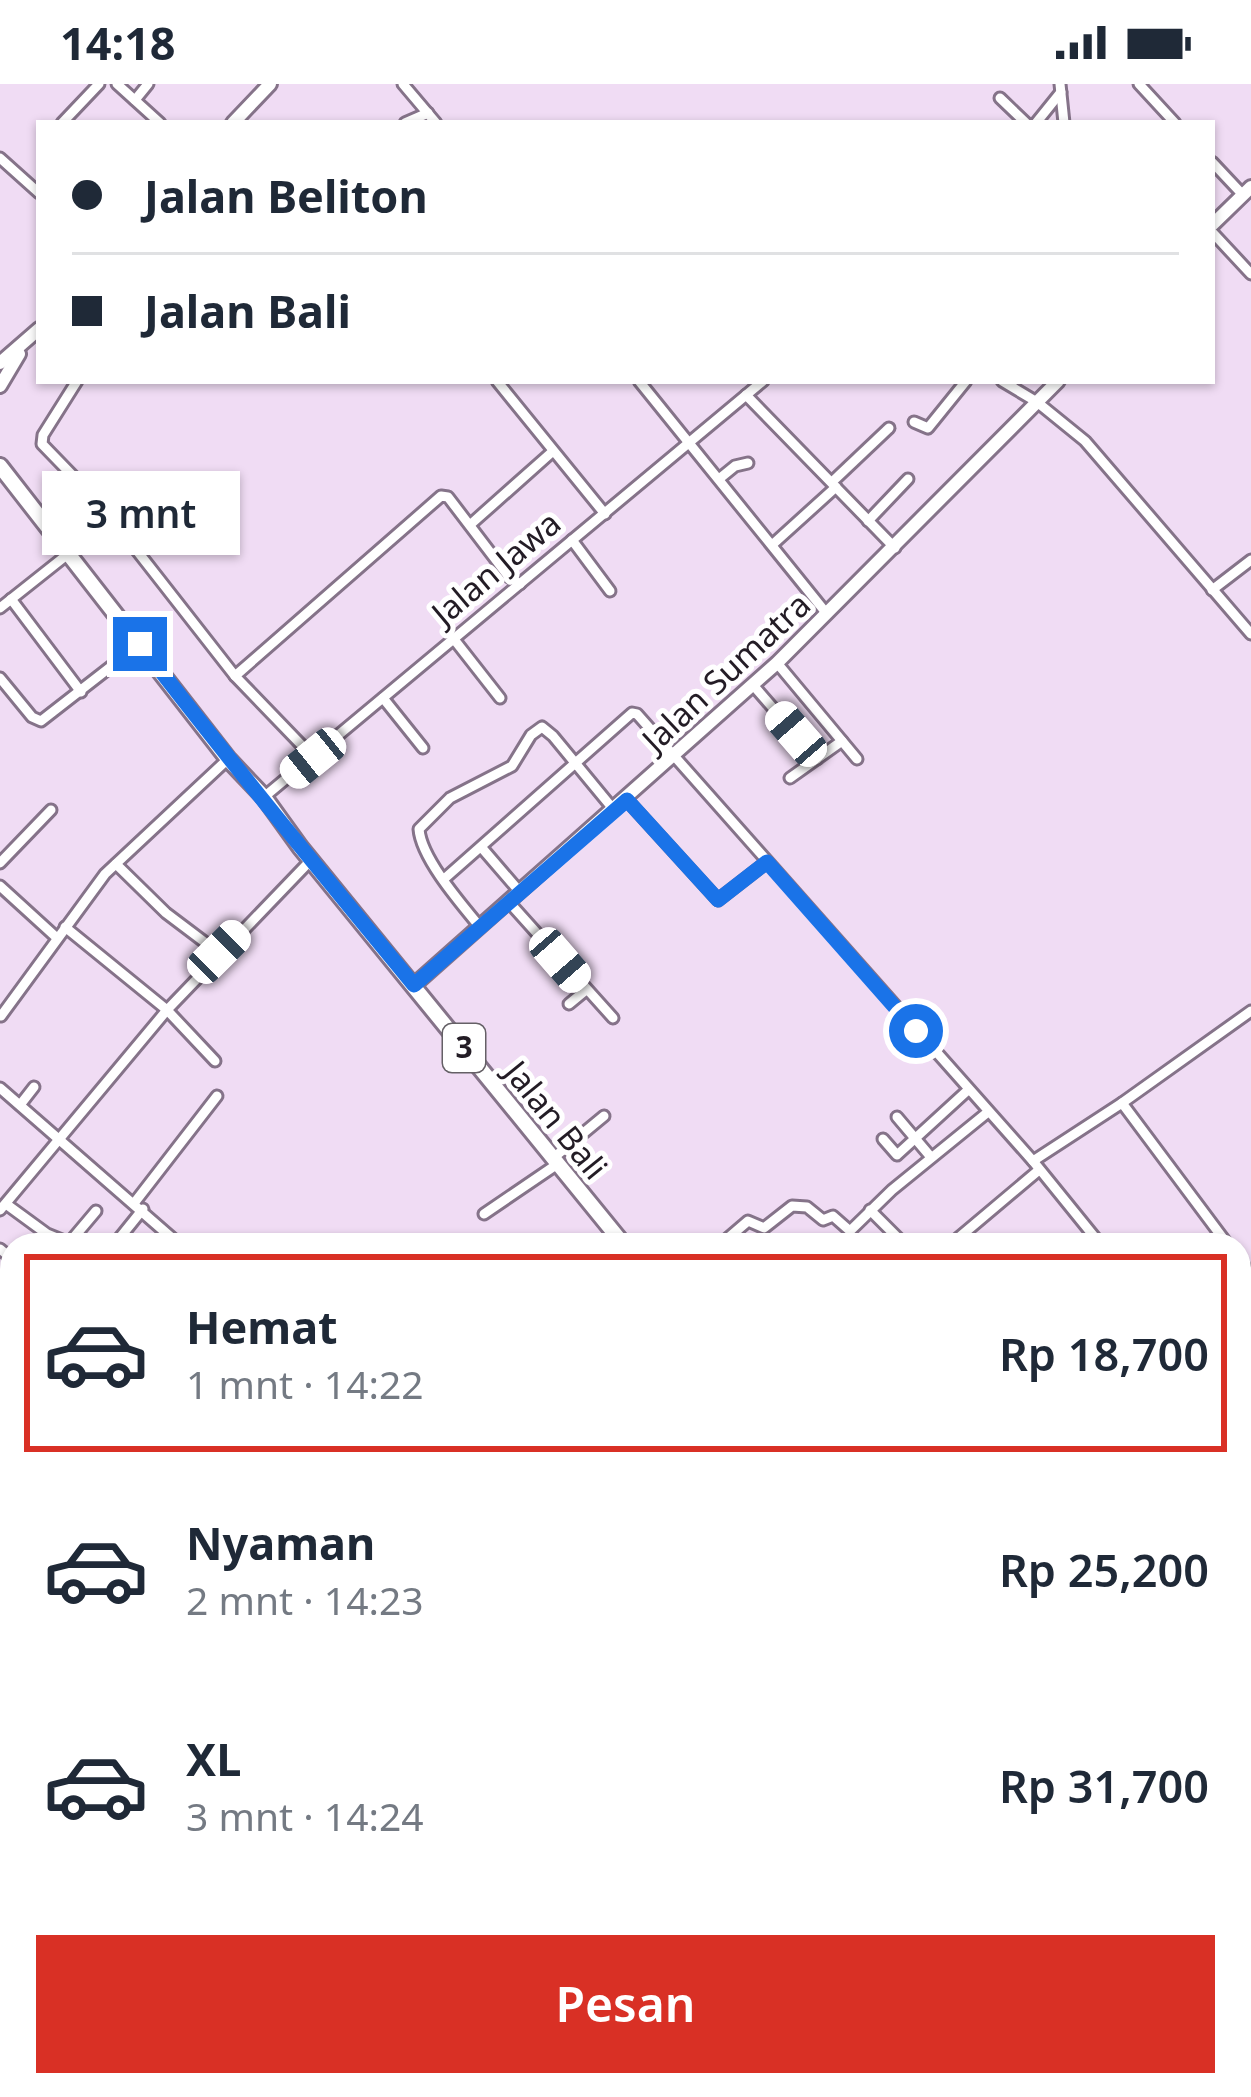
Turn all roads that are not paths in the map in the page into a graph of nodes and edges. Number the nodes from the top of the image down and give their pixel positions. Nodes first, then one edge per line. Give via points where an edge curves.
1 (100, 84) edge
2 (116, 84) edge
3 (148, 84) edge
4 (403, 84) edge
5 (1139, 84) edge
6 (264, 86) edge
7 (1060, 88) edge
8 (1000, 98) dead end
9 (135, 100) junction
10 (427, 112) junction
11 (65, 120) edge
12 (157, 120) edge
13 (236, 120) edge
14 (411, 120) edge
15 (434, 120) edge
16 (1023, 120) edge
17 (1038, 120) edge
18 (1064, 120) edge
19 (1172, 120) edge
20 (0, 158) edge
21 (1215, 164) edge
22 (36, 186) edge
23 (1247, 191) edge
24 (1215, 225) edge
25 (1215, 232) edge
26 (1251, 274) edge
27 (36, 332) edge
28 (26, 343) junction
29 (0, 363) edge
30 (75, 384) edge
31 (504, 384) edge
32 (642, 384) edge
33 (759, 384) edge
34 (964, 384) edge
35 (1007, 384) edge
36 (1026, 384) edge
37 (1055, 384) edge
38 (0, 386) edge
39 (1022, 393) junction
40 (746, 395) junction
41 (1037, 402) junction
42 (914, 422) dead end
43 (889, 428) dead end
44 (689, 440) junction
45 (553, 452) junction
46 (748, 463) dead end
47 (0, 466) edge
48 (719, 479) junction
49 (908, 479) dead end
50 (834, 485) junction
51 (605, 514) junction
52 (868, 521) junction
53 (471, 524) junction
54 (572, 540) junction
55 (772, 545) junction
56 (895, 548) junction
57 (68, 554) junction
58 (1251, 560) edge
59 (520, 584) junction
60 (1212, 590) junction
61 (610, 591) dead end
62 (11, 599) junction
63 (0, 608) edge
64 (827, 614) junction
65 (1251, 634) edge
66 (453, 638) junction
67 (140, 644) junction
68 (777, 663) junction
69 (236, 676) junction
70 (0, 678) edge
71 (753, 685) junction
72 (81, 692) junction
73 (382, 698) junction
74 (500, 698) dead end
75 (842, 741) junction
76 (423, 748) dead end
77 (675, 757) junction
78 (313, 758) junction
79 (228, 759) junction
80 (817, 759) junction
81 (857, 759) dead end
82 (576, 763) junction
83 (790, 778) dead end
84 (264, 797) junction
85 (627, 800) junction
86 (51, 810) dead end
87 (614, 810) junction
88 (482, 848) junction
89 (305, 853) junction
90 (0, 862) edge
91 (767, 862) junction
92 (116, 863) junction
93 (444, 879) junction
94 (0, 886) edge
95 (514, 896) junction
96 (65, 927) junction
97 (480, 927) junction
98 (57, 938) junction
99 (219, 952) junction
100 (414, 985) junction
101 (586, 990) junction
102 (160, 1004) junction
103 (569, 1004) dead end
104 (1251, 1011) edge
105 (1, 1016) edge
106 (613, 1018) dead end
107 (215, 1060) dead end
108 (34, 1087) dead end
109 (0, 1088) edge
110 (968, 1090) junction
111 (217, 1096) dead end
112 (1122, 1103) junction
113 (20, 1105) junction
114 (988, 1112) junction
115 (604, 1116) dead end
116 (897, 1117) dead end
117 (883, 1138) dead end
118 (915, 1138) junction
119 (62, 1139) junction
120 (897, 1155) junction
121 (930, 1156) dead end
122 (554, 1162) junction
123 (906, 1166) dead end
124 (1036, 1166) junction
125 (139, 1206) junction
126 (3, 1207) edge
127 (870, 1210) junction
128 (95, 1211) dead end
129 (484, 1214) dead end
130 (45, 1233) edge
131 (77, 1233) edge
132 (122, 1233) edge
133 (167, 1233) edge
134 (614, 1233) edge
135 (734, 1233) edge
136 (893, 1233) edge
137 (963, 1233) edge
138 (1091, 1233) edge
139 (1219, 1233) edge

1 - 11 street
2 - 9 street
3 - 9 street
4 - 10 street
5 - 19 street
6 - 13 main road
7 - 17 street
7 - 18 street
8 - 16 street
9 - 12 street
10 - 14 street
10 - 15 street
20 - 22 street
21 - 23 street
23 - 24 main road
25 - 26 street
27 - 28 main road
28 - 29 main road
28 - 38 main road
30 - 69 street via 42,444
31 - 45 street
32 - 44 street
33 - 40 street, Jalan Jawa
34 - 42 street via 928,428
35 - 39 street
36 - 39 street
37 - 41 main road, Jalan Sumatra
39 - 41 street
40 - 44 street, Jalan Jawa
40 - 50 street
41 - 56 main road, Jalan Sumatra
41 - 60 street via 1085,441
43 - 50 street
44 - 48 street
44 - 51 street, Jalan Jawa
45 - 51 street
45 - 53 street
46 - 48 street
47 - 57 highway, Jalan Bali / 3
48 - 55 street
49 - 52 street
50 - 52 street
50 - 55 street
51 - 54 street, Jalan Jawa
52 - 56 street
53 - 59 street
53 - 69 street via 441,496
54 - 59 street, Jalan Jawa
54 - 61 street
55 - 64 street
56 - 64 main road, Jalan Sumatra
57 - 62 street
57 - 67 highway, Jalan Bali / 3
58 - 60 street
59 - 66 street, Jalan Jawa
60 - 65 street
62 - 63 street
62 - 72 street
64 - 68 main road, Jalan Sumatra
66 - 73 street, Jalan Jawa
66 - 74 street
67 - 72 street
67 - 79 highway, Jalan Bali / 3
68 - 71 main road, Jalan Sumatra
68 - 75 street
69 - 78 street
70 - 72 street via 41,722
71 - 77 main road, Jalan Sumatra
71 - 80 street
73 - 76 street
73 - 78 street, Jalan Jawa
75 - 80 street
75 - 81 street
77 - 82 street via 634,712
77 - 85 main road, Jalan Sumatra
77 - 91 street
78 - 84 street, Jalan Jawa
79 - 84 highway, Jalan Bali / 3
79 - 92 street
80 - 83 street
82 - 87 street
82 - 88 street
82 - 93 street via 542,728 512,766 432,814 418,834
84 - 89 highway, Jalan Bali / 3
85 - 87 main road, Jalan Sumatra
85 - 91 street via 718,900
86 - 90 street
87 - 95 main road, Jalan Sumatra
88 - 93 street
88 - 95 street
89 - 99 street
89 - 100 highway, Jalan Bali / 3
91 - 110 street
92 - 96 street
92 - 99 street
93 - 97 street
94 - 98 street
95 - 97 main road, Jalan Sumatra
95 - 101 street
96 - 98 street
96 - 102 street
97 - 100 main road, Jalan Sumatra
98 - 105 street
99 - 102 street
100 - 122 highway, Jalan Bali / 3
101 - 103 street
101 - 106 street
102 - 107 street
102 - 119 street
104 - 112 street
108 - 113 street
109 - 113 street
110 - 114 street
110 - 118 street
111 - 125 street
112 - 124 street
112 - 139 street
113 - 119 street
114 - 124 street
114 - 127 street
115 - 122 street
116 - 118 street
117 - 120 street
118 - 120 street
118 - 121 street
119 - 125 street
119 - 126 street
120 - 123 street
122 - 129 street
122 - 134 highway, Jalan Bali / 3
124 - 137 street
124 - 138 street
125 - 132 street
125 - 133 street
126 - 130 street
127 - 135 street via 850,1231 833,1216 823,1220 792,1205 764,1228 748,1221
127 - 136 street
128 - 131 street

